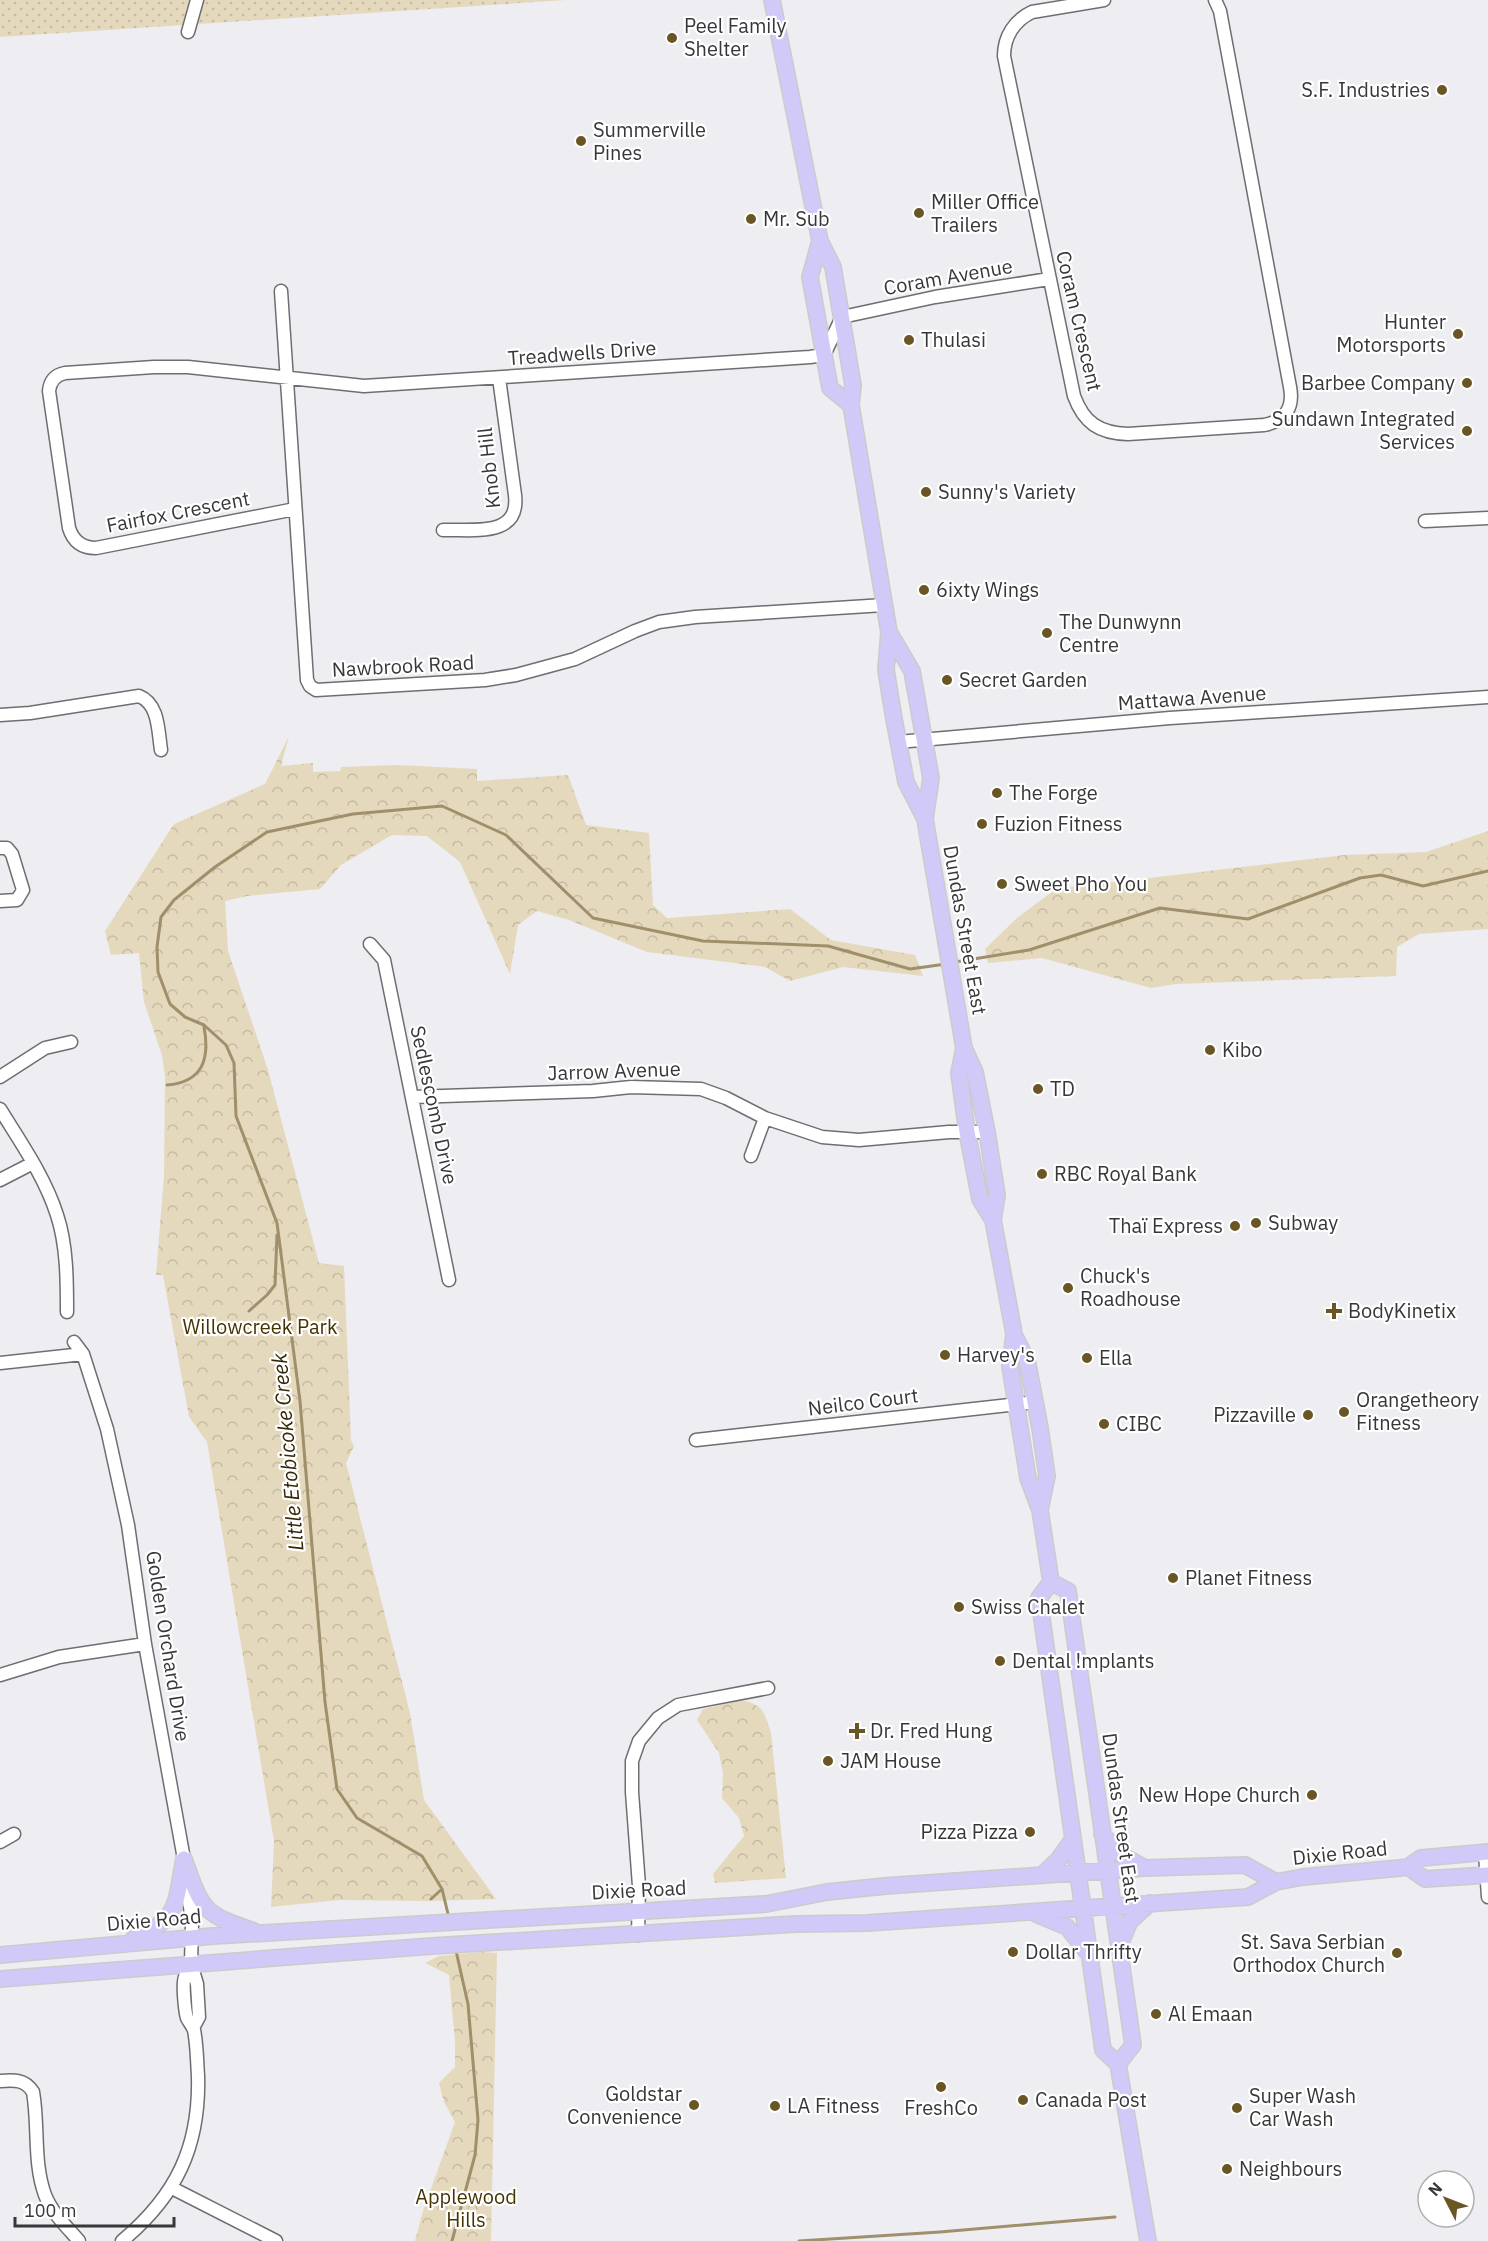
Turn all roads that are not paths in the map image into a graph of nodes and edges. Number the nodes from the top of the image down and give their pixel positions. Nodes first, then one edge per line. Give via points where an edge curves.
1 (197, 0) edge
2 (772, 0) edge
3 (1104, 0) edge
4 (1215, 0) edge
5 (188, 32) dead end
6 (820, 241) junction
7 (1049, 279) junction
8 (281, 291) dead end
9 (848, 316) junction
10 (824, 355) junction
11 (288, 377) junction
12 (499, 378) junction
13 (850, 405) junction
14 (295, 509) junction
15 (1488, 518) edge
16 (1425, 521) dead end
17 (443, 530) dead end
18 (884, 605) junction
19 (889, 632) junction
20 (1488, 697) edge
21 (0, 715) edge
22 (924, 739) junction
23 (898, 742) junction
24 (161, 750) dead end
25 (925, 819) junction
26 (0, 848) edge
27 (0, 901) edge
28 (370, 944) dead end
29 (71, 1042) dead end
30 (964, 1048) junction
31 (0, 1077) edge
32 (413, 1097) junction
33 (0, 1109) edge
34 (765, 1118) junction
35 (967, 1132) junction
36 (987, 1132) junction
37 (751, 1156) dead end
38 (33, 1162) junction
39 (0, 1180) edge
40 (993, 1220) junction
41 (449, 1280) dead end
42 (67, 1312) dead end
43 (1014, 1335) junction
44 (74, 1342) dead end
45 (82, 1354) junction
46 (0, 1362) edge
47 (1036, 1402) junction
48 (1017, 1403) junction
49 (696, 1440) dead end
50 (1040, 1510) junction
51 (1051, 1582) junction
52 (145, 1644) junction
53 (0, 1675) edge
54 (768, 1688) dead end
55 (14, 1834) dead end
56 (1102, 1834) junction
57 (1073, 1839) junction
58 (0, 1842) edge
59 (1486, 1853) edge
60 (184, 1859) junction
61 (1145, 1868) junction
62 (1407, 1868) junction
63 (1107, 1871) junction
64 (1078, 1873) junction
65 (1042, 1875) junction
66 (1487, 1875) edge
67 (1276, 1882) junction
68 (1488, 1897) edge
69 (1150, 1903) junction
70 (1112, 1906) junction
71 (1083, 1908) junction
72 (639, 1910) junction
73 (1030, 1912) junction
74 (262, 1933) junction
75 (638, 1935) junction
76 (191, 1939) junction
77 (120, 1944) junction
78 (1119, 1950) junction
79 (1089, 1954) junction
80 (0, 1955) edge
81 (191, 1964) junction
82 (0, 1979) edge
83 (1118, 2064) junction
84 (0, 2081) edge
85 (172, 2188) junction
86 (79, 2241) edge
87 (122, 2241) edge
88 (276, 2241) edge
89 (1148, 2241) edge

1 - 5 street
2 - 6 main road, Dundas Street East
3 - 7 street, Coram Crescent via 1023,16 1012,28 1004,47
4 - 7 street, Coram Crescent via 1292,395 1290,408 1278,421 1264,425 1128,434 1100,429 1084,415 1074,396
6 - 9 main road, Dundas Street East via 833,267
6 - 10 main road, Dundas Street East via 810,277
7 - 9 street, Coram Avenue
8 - 11 street, Nawbrook Road
9 - 10 street
9 - 13 main road, Dundas Street East via 853,386
10 - 12 street, Treadwells Drive
10 - 13 main road, Dundas Street East via 830,388
11 - 12 street, Treadwells Drive via 364,386
11 - 14 street, Nawbrook Road
11 - 14 street, Fairfox Crescent via 154,367 62,374 53,380 50,392 69,528 81,545 96,548
12 - 17 street, Knob Hill via 515,513 500,527
13 - 18 main road, Dundas Street East
14 - 18 street, Nawbrook Road via 307,680 316,690 507,677 575,659 659,622
15 - 16 street
18 - 19 main road, Dundas Street East
19 - 22 main road, Dundas Street East via 912,671
19 - 23 main road, Dundas Street East via 885,670
20 - 22 street, Mattawa Avenue
21 - 24 street via 30,714 139,696 154,710
22 - 23 street, Mattawa Avenue
22 - 25 main road, Dundas Street East via 931,778
23 - 25 main road, Dundas Street East via 906,782
25 - 30 main road, Dundas Street East
26 - 27 street via 7,848 12,854 23,890 17,900
28 - 32 street, Sedlescomb Drive via 384,960
29 - 31 street via 45,1048
30 - 35 main road, Dundas Street East via 958,1073
30 - 36 main road, Dundas Street East via 975,1072
32 - 34 street, Jarrow Avenue via 631,1087 701,1089
32 - 41 street, Sedlescomb Drive
33 - 38 street
34 - 35 street, Jarrow Avenue via 822,1137 846,1139
34 - 37 street
35 - 36 street, Jarrow Avenue
35 - 40 main road, Dundas Street East via 980,1199
36 - 40 main road, Dundas Street East via 997,1195
38 - 39 street
38 - 42 street via 58,1217
40 - 43 main road, Dundas Street East
43 - 47 main road, Dundas Street East via 1027,1360
43 - 48 main road, Dundas Street East via 1010,1366
44 - 45 street, Golden Orchard Drive
45 - 46 street
45 - 52 street, Golden Orchard Drive via 117,1469
47 - 48 street, Neilco Court
47 - 50 main road, Dundas Street East via 1047,1476
48 - 49 street, Neilco Court
48 - 50 main road, Dundas Street East via 1028,1478
50 - 51 main road, Dundas Street East
51 - 56 main road, Dundas Street East via 1068,1591
51 - 57 main road via 1039,1598
52 - 53 street via 59,1657
52 - 60 street, Golden Orchard Drive
54 - 72 street via 678,1705 658,1718 639,1741 632,1761
55 - 58 street
56 - 61 main road via 1124,1857
56 - 63 main road, Dundas Street East
57 - 64 main road
57 - 65 main road
59 - 62 main road, Dixie Road via 1421,1858
59 - 66 street
60 - 74 main road via 198,1897 211,1913
60 - 76 street, Golden Orchard Drive
60 - 77 main road via 176,1901 165,1922
61 - 63 main road, Dixie Road
61 - 67 main road, Dixie Road via 1245,1865
62 - 66 main road, Dixie Road via 1425,1879
62 - 67 main road, Dixie Road
63 - 64 main road, Dixie Road
63 - 70 main road, Dundas Street East
64 - 65 main road, Dixie Road
64 - 71 main road
65 - 72 main road, Dixie Road via 849,1890 766,1904
66 - 68 street
67 - 69 main road, Dixie Road via 1248,1897
69 - 70 main road, Dixie Road
69 - 78 main road via 1130,1921
70 - 71 main road, Dixie Road
70 - 78 main road, Dundas Street East
71 - 73 main road, Dixie Road
71 - 79 main road
72 - 74 main road, Dixie Road
72 - 75 street
73 - 75 main road, Dixie Road
73 - 79 main road via 1067,1927
74 - 76 main road, Dixie Road
75 - 81 main road, Dixie Road
76 - 77 main road, Dixie Road
76 - 81 street, Golden Orchard Drive
77 - 80 main road, Dixie Road
78 - 83 main road, Dundas Street East via 1133,2045
79 - 83 main road via 1102,2050
81 - 82 main road, Dixie Road
81 - 85 street, Golden Orchard Drive via 184,1986 187,2017 193,2028 198,2097 186,2161
83 - 89 main road
84 - 86 street via 20,2081 33,2092 39,2169 46,2196
85 - 87 street, Golden Orchard Drive
85 - 88 street

